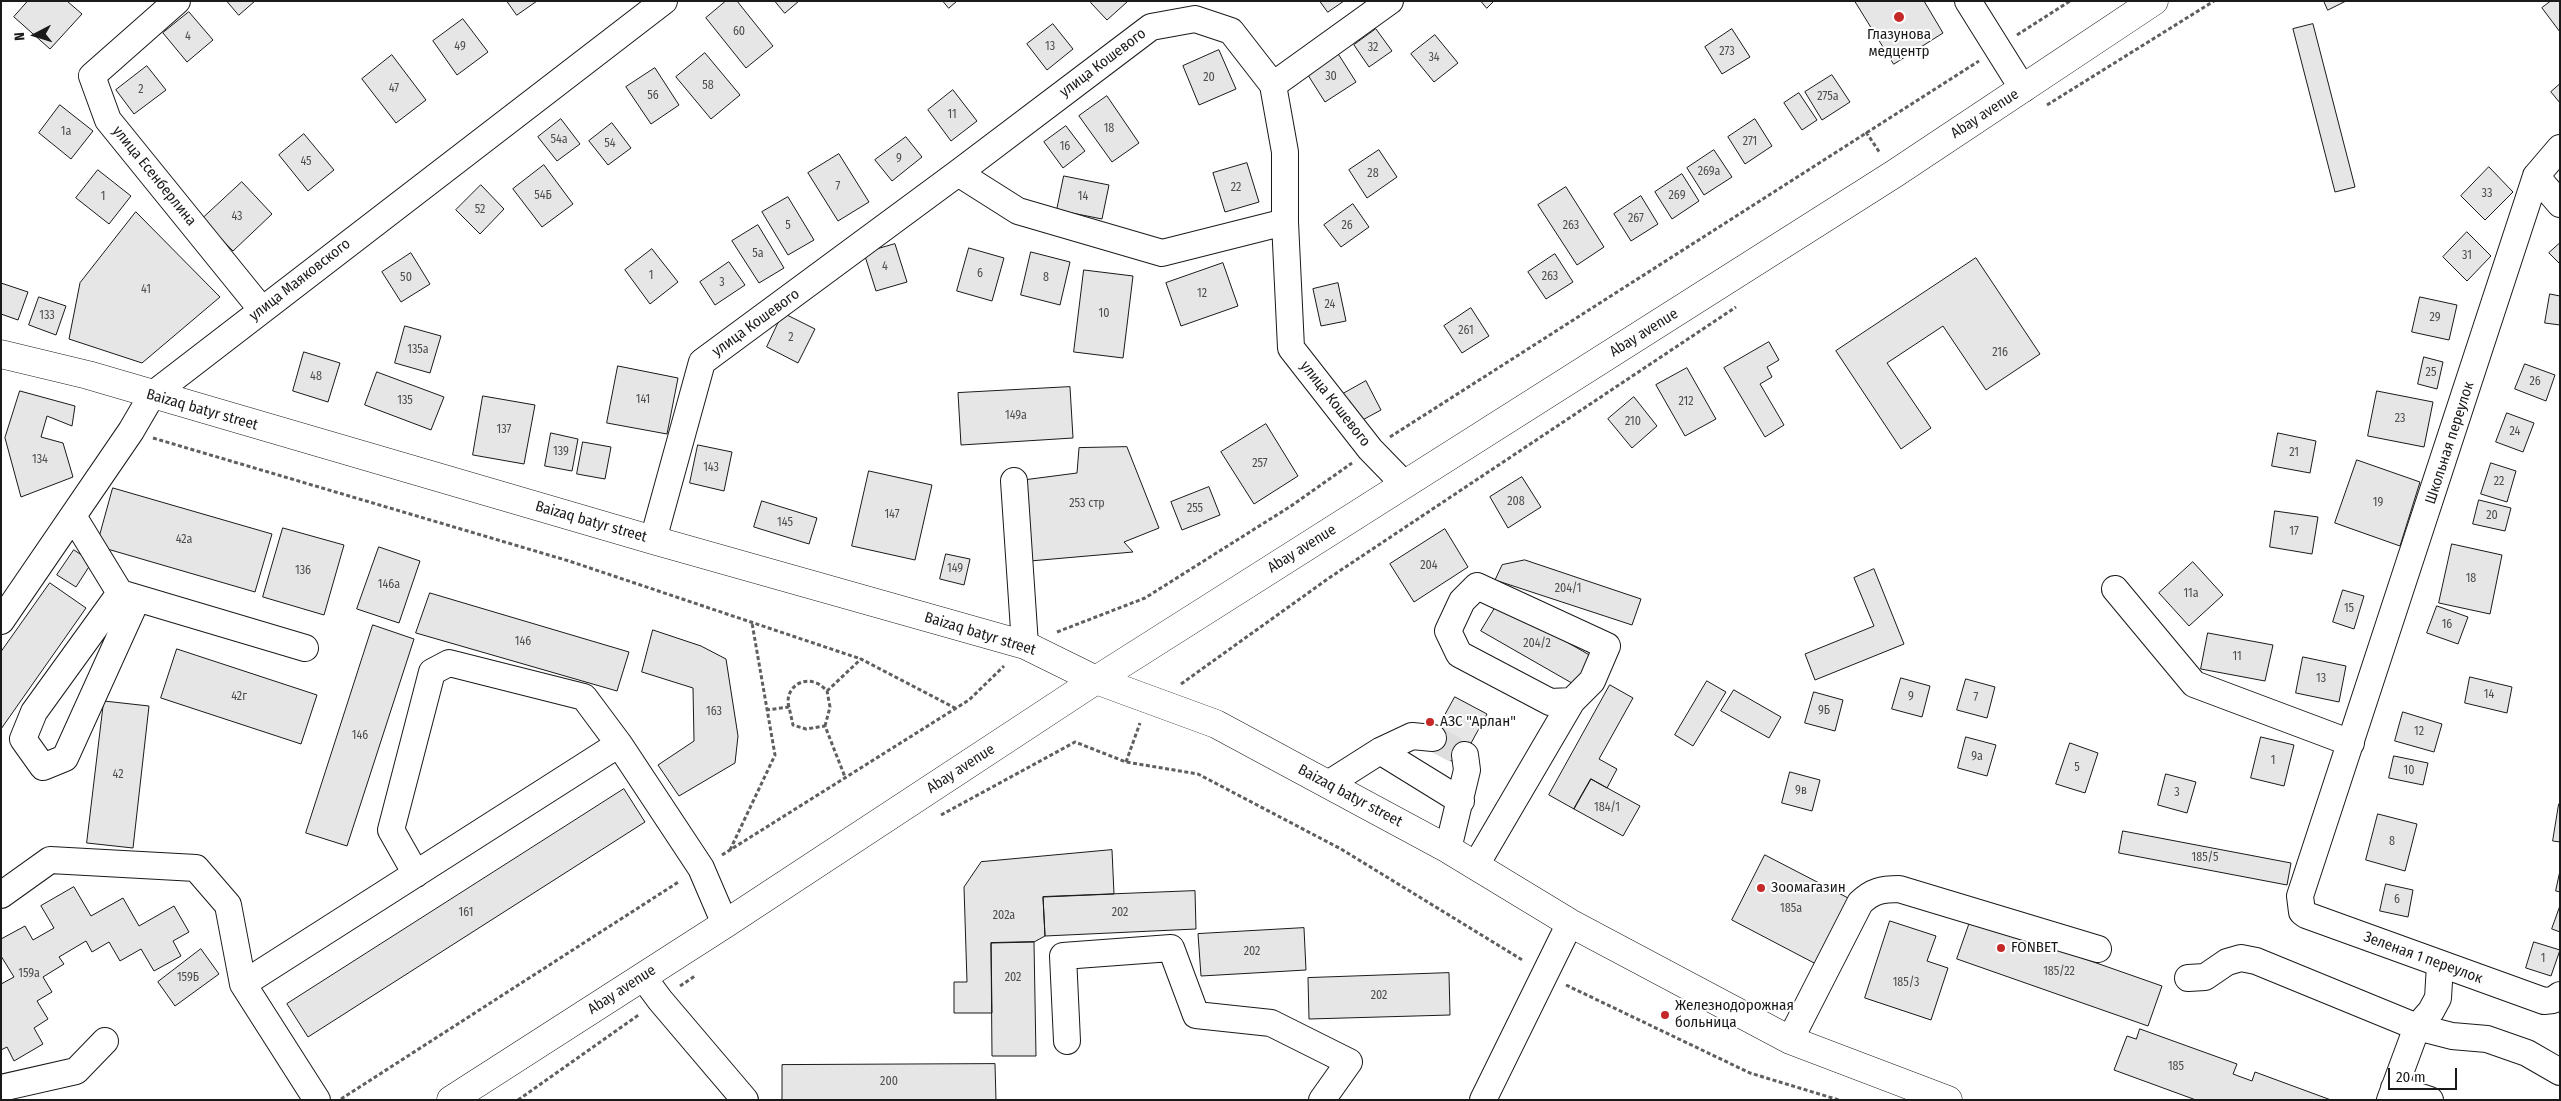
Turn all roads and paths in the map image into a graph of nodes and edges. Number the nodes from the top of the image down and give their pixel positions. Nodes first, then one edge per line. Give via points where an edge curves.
1 (177, 1) edge
2 (664, 1) edge
3 (1390, 1) edge
4 (1968, 1) edge
5 (2070, 1) edge
6 (2154, 1) edge
7 (2214, 1) edge
8 (1997, 49) junction
9 (1273, 85) junction
10 (2023, 89) junction
11 (2045, 107) dead end
12 (2560, 148) edge
13 (958, 173) junction
14 (2536, 176) junction
15 (2560, 204) edge
16 (1286, 222) junction
17 (1742, 303) dead end
18 (262, 310) junction
19 (1, 354) edge
20 (152, 395) junction
21 (131, 431) junction
22 (1370, 449) junction
23 (1014, 480) dead end
24 (1404, 484) junction
25 (73, 516) junction
26 (653, 540) junction
27 (2115, 589) dead end
28 (128, 596) junction
29 (1, 621) edge
30 (752, 622) junction
31 (1025, 645) junction
32 (304, 648) dead end
33 (861, 659) junction
34 (1096, 680) junction
35 (827, 690) junction
36 (1149, 699) junction
37 (1572, 701) junction
38 (789, 707) junction
39 (956, 708) junction
40 (766, 710) junction
41 (825, 726) junction
42 (1433, 738) tunnel mouth
43 (619, 744) junction
44 (2351, 744) junction
45 (1380, 750) junction
46 (1465, 755) dead end
47 (1126, 762) junction
48 (845, 777) junction
49 (1328, 784) junction
50 (1461, 801) junction
51 (936, 817) dead end
52 (1448, 849) junction
53 (730, 850) junction
54 (1476, 865) junction
55 (700, 868) junction
56 (416, 874) junction
57 (1, 895) edge
58 (2300, 896) joint
59 (1570, 923) junction
60 (725, 924) junction
61 (2098, 949) dead end
62 (2440, 965) junction
63 (700, 972) dead end
64 (1545, 974) junction
65 (643, 977) junction
66 (2188, 978) dead end
67 (242, 984) junction
68 (2560, 996) edge
69 (660, 1000) junction
70 (2416, 1027) junction
71 (1790, 1040) junction
72 (105, 1041) dead end
73 (1068, 1041) dead end
74 (2560, 1072) edge
75 (2, 1089) edge
76 (2392, 1094) edge
77 (463, 1097) edge
78 (317, 1100) edge
79 (340, 1100) edge
80 (518, 1100) edge
81 (745, 1100) edge
82 (1322, 1100) edge
83 (1483, 1100) edge
84 (1839, 1100) edge
85 (1948, 1100) edge
86 (2430, 1100) edge

1 - 18 street, улица Есенберлина via 92,76 108,120
2 - 18 street, улица Маяковского
3 - 9 street
4 - 8 street
5 - 8 path
6 - 10 main road, Abay avenue
7 - 11 path
8 - 10 street
8 - 22 path
9 - 13 street, улица Кошевого via 1231,30 1195,18 1152,27
9 - 16 street, улица Кошевого via 1286,152
10 - 24 main road, Abay avenue
12 - 14 street, Школьная переулок
13 - 16 street via 1018,211 1162,253
13 - 26 street, улица Кошевого via 702,362
14 - 15 street
14 - 44 street, Школьная переулок
16 - 22 street, улица Кошевого via 1292,348
17 - 36 path via 1329,578 1177,687
18 - 20 street, улица Маяковского
19 - 20 main road, Baizaq batyr street via 88,375
20 - 21 street, улица Маяковского
20 - 26 main road, Baizaq batyr street
21 - 25 street, улица Маяковского
21 - 30 path via 569,561
22 - 24 street, улица Кошевого
22 - 31 path via 1291,506 1145,598
23 - 31 street
24 - 34 main road, Abay avenue
25 - 28 street
25 - 29 street, улица Маяковского
26 - 31 main road, Baizaq batyr street
27 - 44 street via 2194,684
28 - 28 street via 34,712 23,739 43,767 65,758
28 - 32 street
30 - 33 path
30 - 40 path
31 - 34 main road, Baizaq batyr street
31 - 39 path via 969,700
33 - 35 path
33 - 39 path
34 - 36 main road, Baizaq batyr street
34 - 60 main road, Abay avenue
35 - 38 path via 816,682 800,682 789,691
35 - 41 path via 830,707
36 - 47 path
36 - 49 main road, Baizaq batyr street via 1216,724
37 - 37 street via 1592,682 1607,646 1477,586 1462,601 1448,631 1459,654 1550,702
37 - 54 street
38 - 40 path
38 - 41 path via 793,725 806,729
39 - 48 path
40 - 53 path via 775,755
41 - 48 path
42 - 45 street via 1412,736
43 - 55 street
43 - 56 street
43 - 56 street via 584,697 449,663 432,672 391,830
44 - 58 street, Школьная переулок
45 - 49 street
45 - 50 street
46 - 50 street via 1468,770
47 - 51 path via 1075,742
47 - 64 path via 1198,774 1342,850
48 - 53 path
49 - 52 main road, Baizaq batyr street
50 - 52 street
52 - 54 main road, Baizaq batyr street
53 - 55 path
54 - 59 main road, Baizaq batyr street
55 - 60 street
55 - 79 path
56 - 67 street
57 - 67 street via 50,860 196,868 228,905
58 - 62 street, Зеленая 1 переулок via 2302,912 2306,915
59 - 64 street
59 - 71 main road, Baizaq batyr street
60 - 65 main road, Abay avenue
61 - 71 street via 1899,889 1870,893 1860,903
62 - 68 street, Зеленая 1 переулок via 2544,1001
62 - 70 street via 2438,998
63 - 69 path
64 - 83 street
64 - 84 path via 1750,1072
65 - 69 street
65 - 77 main road, Abay avenue
66 - 70 street via 2205,977 2227,962 2241,958 2256,961
67 - 78 street
69 - 80 path
69 - 81 street
70 - 74 street via 2452,1036 2488,1039 2527,1053
70 - 76 street
71 - 85 main road, Baizaq batyr street
72 - 75 street via 76,1071
73 - 82 street via 1063,956 1170,948 1196,1015 1272,1023 1349,1062
76 - 86 street

